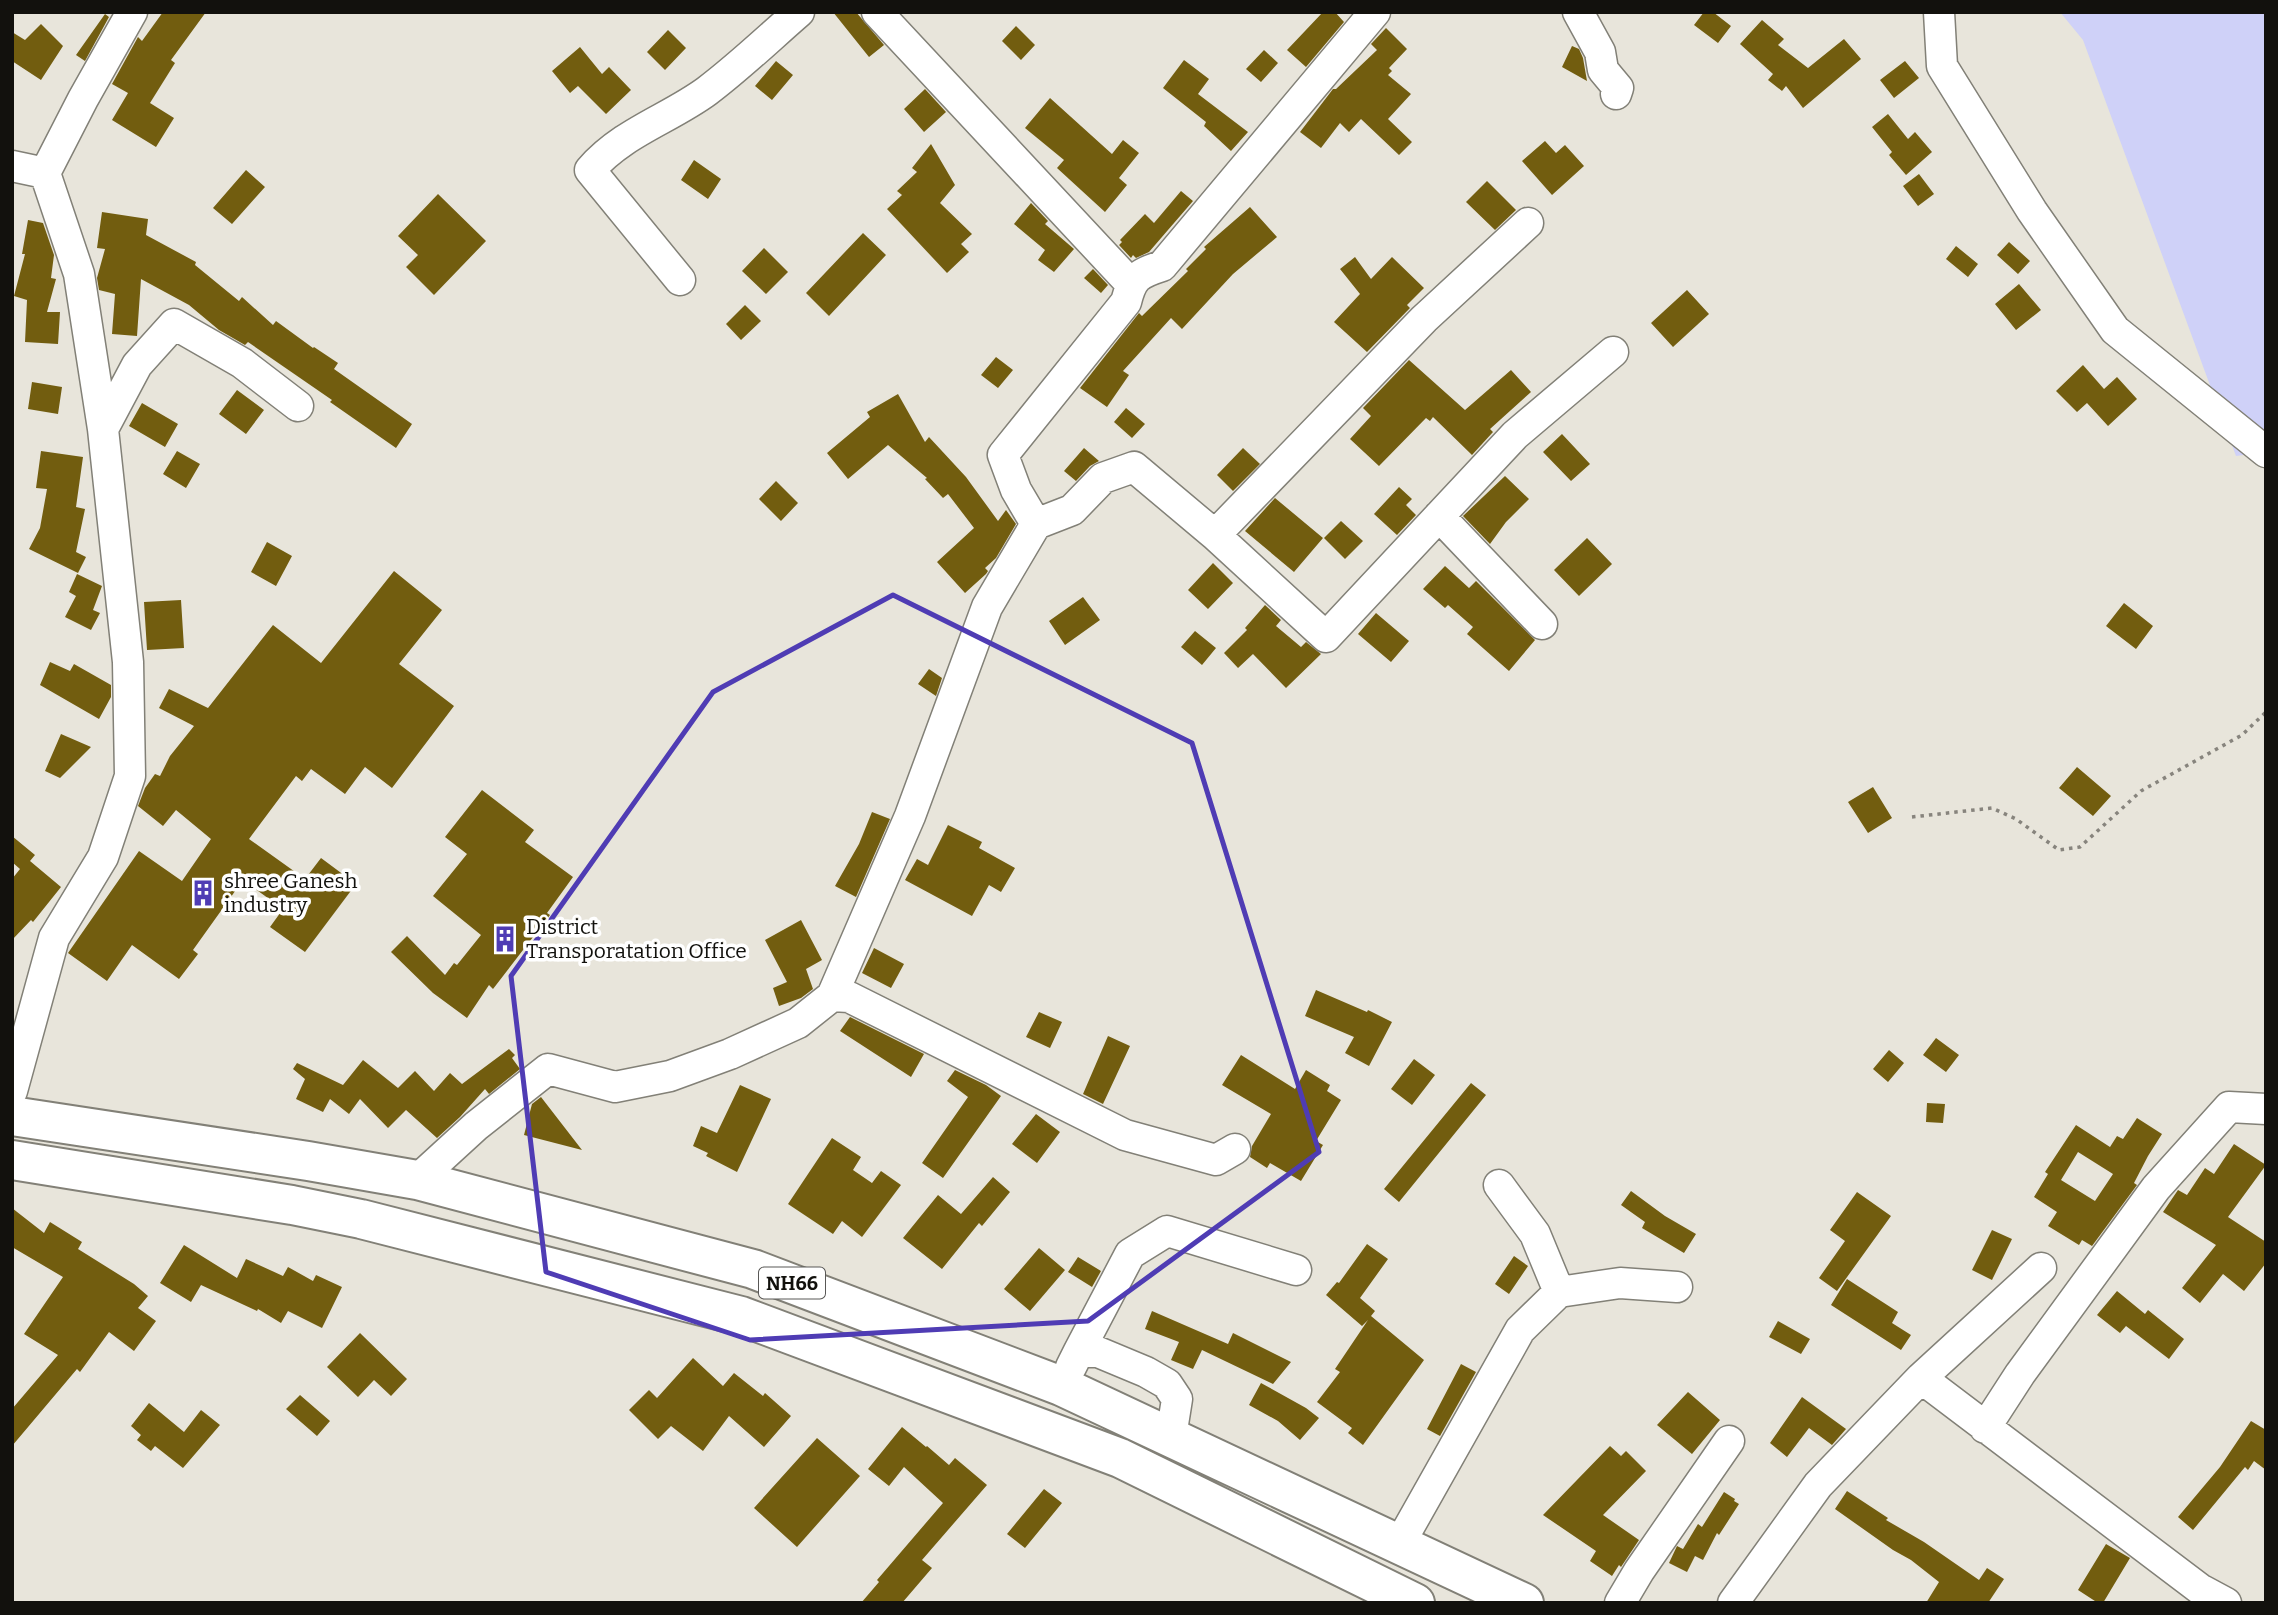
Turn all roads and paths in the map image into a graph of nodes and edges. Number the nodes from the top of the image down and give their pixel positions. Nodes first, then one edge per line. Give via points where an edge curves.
1 (132, 12) edge
2 (799, 12) edge
3 (877, 12) edge
4 (1374, 12) edge
5 (1578, 12) edge
6 (1939, 12) edge
7 (1616, 94) dead end
8 (12, 166) edge
9 (45, 173) junction
10 (1528, 223) dead end
11 (680, 280) dead end
12 (1130, 283) junction
13 (1614, 352) dead end
14 (298, 406) dead end
15 (103, 429) junction
16 (2266, 452) edge
17 (1439, 516) junction
18 (1036, 524) junction
19 (1215, 535) junction
20 (1542, 624) dead end
21 (2266, 712) edge
22 (1912, 817) dead end
23 (832, 996) junction
24 (12, 1091) edge
25 (2266, 1108) edge
26 (12, 1116) edge
27 (1235, 1149) dead end
28 (12, 1160) edge
29 (417, 1181) junction
30 (1499, 1185) dead end
31 (2041, 1268) dead end
32 (1296, 1270) dead end
33 (1677, 1287) dead end
34 (1559, 1292) junction
35 (1079, 1351) junction
36 (1921, 1378) junction
37 (1061, 1386) junction
38 (1985, 1428) junction
39 (1171, 1437) junction
40 (1729, 1441) dead end
41 (1400, 1543) junction
42 (1415, 1603) edge
43 (1524, 1603) edge
44 (1620, 1603) edge
45 (1734, 1603) edge
46 (2226, 1603) edge

1 - 9 street
2 - 11 street via 707,91 605,153 590,170
3 - 12 street
4 - 12 street via 1162,266
5 - 7 street via 1600,52 1603,70 1618,88
6 - 16 street via 1942,66 2032,211 2115,330
8 - 9 street
9 - 15 street via 79,274
10 - 19 street via 1424,319
12 - 18 street via 1126,302 1003,455
13 - 17 street via 1515,435
14 - 15 street via 243,363 174,324 136,365
15 - 24 street via 128,662 130,776 103,857 54,938
17 - 19 street via 1326,637
17 - 20 street
18 - 19 street via 1072,509 1103,478 1134,467
18 - 23 street via 987,607 910,816
21 - 22 path via 2242,735 2141,791 2080,848 2059,850 1992,807
23 - 27 street via 849,997 1125,1135 1216,1160
23 - 29 street via 798,1023 670,1076 615,1087 548,1069
25 - 38 street via 2229,1107 2156,1188
26 - 29 highway, NH66
28 - 42 highway, NH66 via 361,1219 741,1316 1120,1458
29 - 37 highway, NH66 via 753,1269
30 - 34 street via 1535,1234
31 - 36 street
32 - 35 street via 1167,1231 1130,1254
33 - 34 street via 1620,1283
34 - 41 street via 1520,1330
35 - 37 street
35 - 39 street via 1098,1352 1167,1384 1177,1399
36 - 38 street
36 - 45 street via 1818,1485
37 - 39 highway, NH66
38 - 46 street via 2200,1589
39 - 41 highway, NH66
40 - 44 street
41 - 43 highway, NH66

